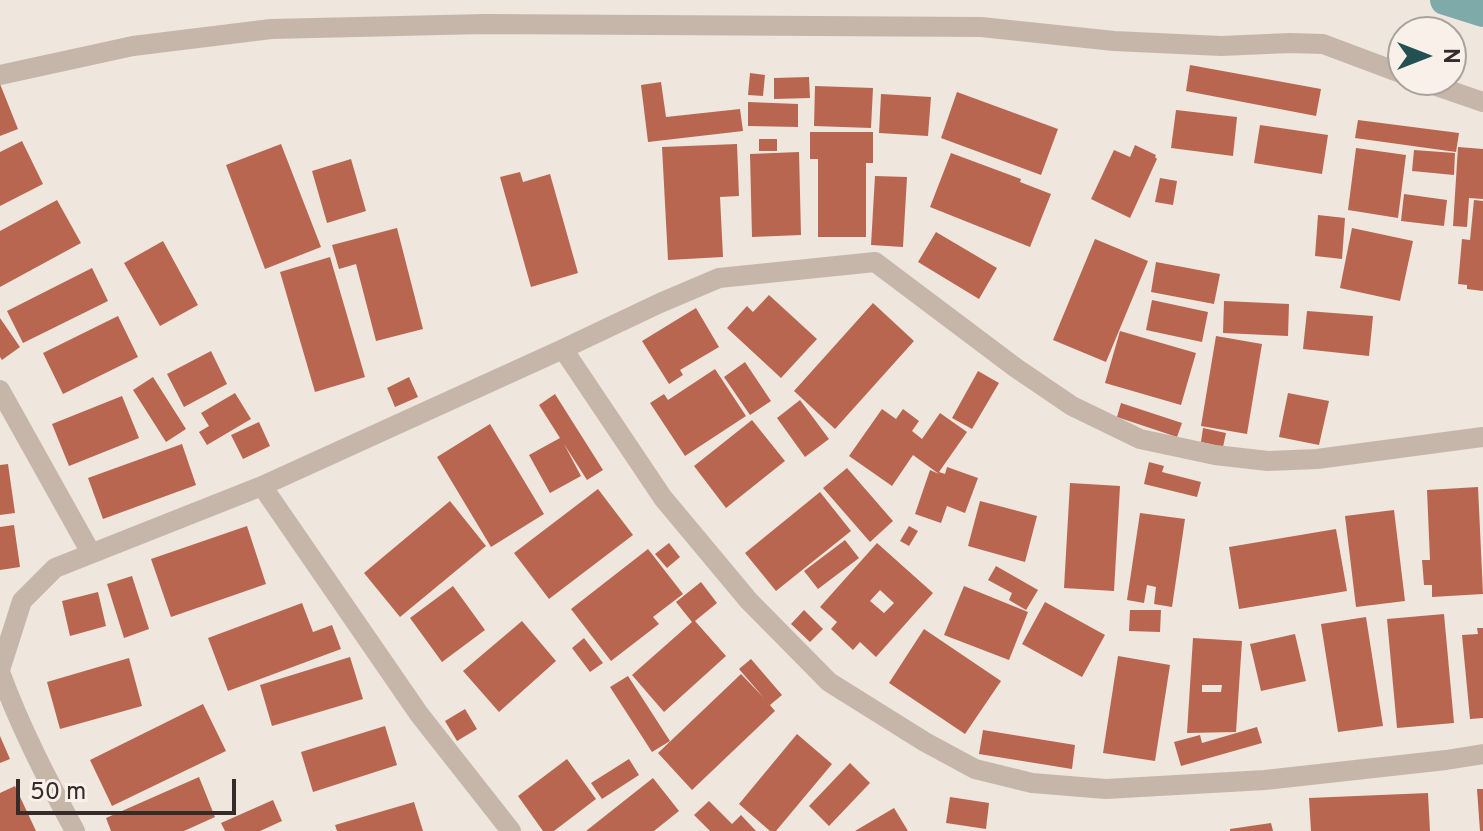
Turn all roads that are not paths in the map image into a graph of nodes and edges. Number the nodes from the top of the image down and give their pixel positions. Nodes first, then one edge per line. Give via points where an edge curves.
1 (1387, 68) edge
2 (0, 75) edge
3 (563, 349) junction
4 (0, 390) edge
5 (1483, 437) edge
6 (262, 486) junction
7 (91, 553) junction
8 (0, 671) edge
9 (1483, 754) edge
10 (75, 831) edge
11 (511, 831) edge

1 - 2 street via 1323,44 1114,41 981,27 485,24 271,29 133,46
3 - 5 street via 719,278 875,262 1072,406 1140,439 1268,461
3 - 6 street
3 - 9 street via 663,498 759,611 829,682 975,769 1032,783 1106,789 1265,780
4 - 7 street
6 - 7 street
6 - 11 street via 419,714
7 - 8 street via 55,568 22,601
8 - 10 street via 15,713

